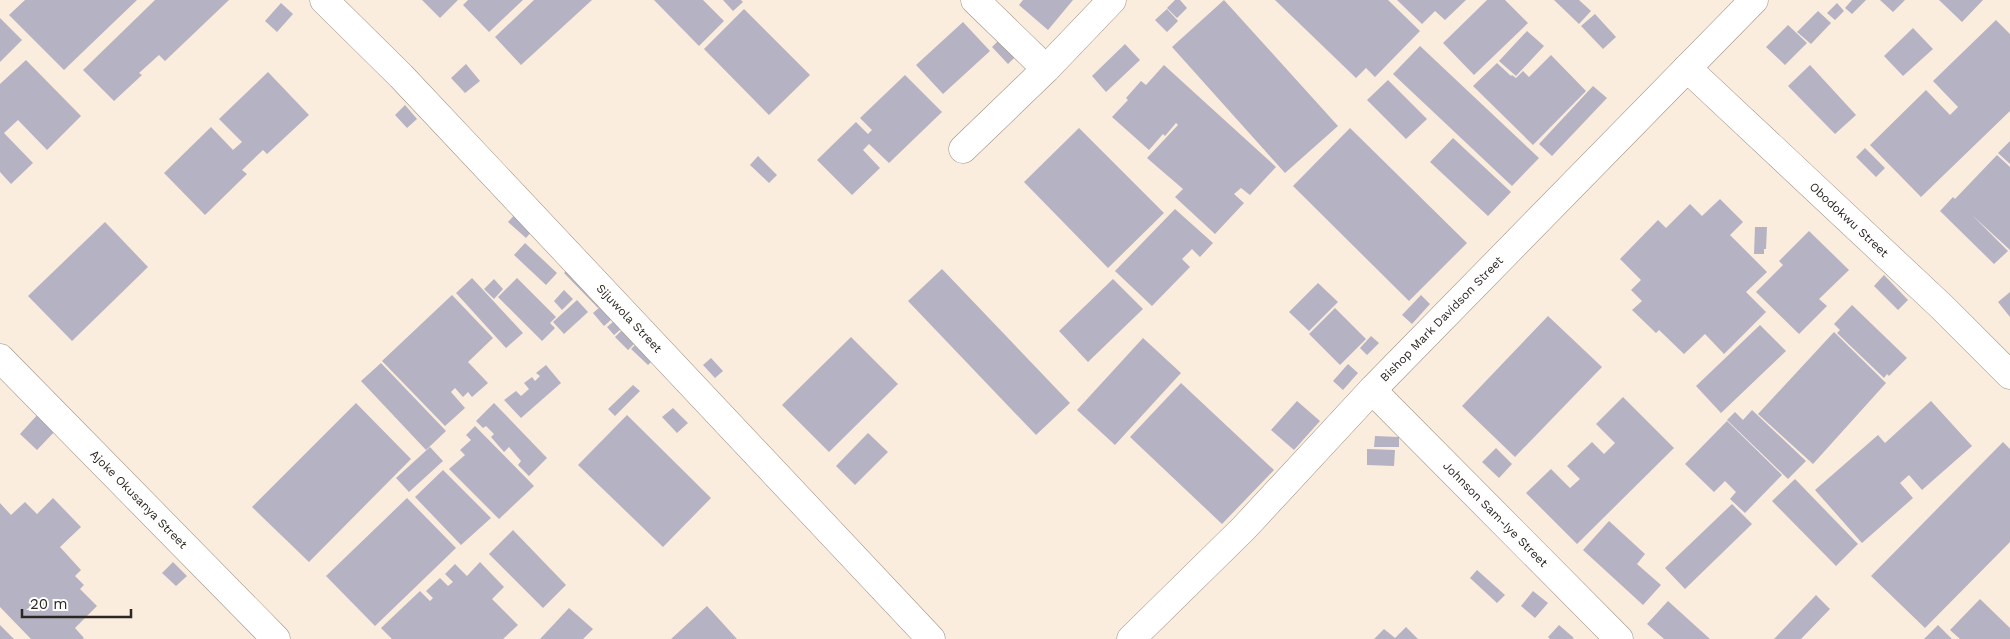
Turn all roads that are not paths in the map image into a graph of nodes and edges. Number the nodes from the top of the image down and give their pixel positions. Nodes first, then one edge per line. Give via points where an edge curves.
1 (324, 0) edge
2 (975, 0) edge
3 (1112, 0) edge
4 (1754, 0) edge
5 (1686, 68) junction
6 (1046, 69) junction
7 (962, 149) dead end
8 (1, 362) edge
9 (2010, 375) edge
10 (1372, 390) junction
11 (276, 639) edge
12 (931, 639) edge
13 (1131, 639) edge
14 (1619, 639) edge

1 - 12 street, Sijuwola Street via 400,76
2 - 6 street
3 - 6 street
4 - 5 street, Bishop Mark Davidson Street
5 - 9 street, Obodokwu Street via 1942,307
5 - 10 street, Bishop Mark Davidson Street
6 - 7 street
8 - 11 street, Ajoke Okusanya Street
10 - 13 street, Bishop Mark Davidson Street via 1244,528
10 - 14 street, Johnson Sam-Iye Street

